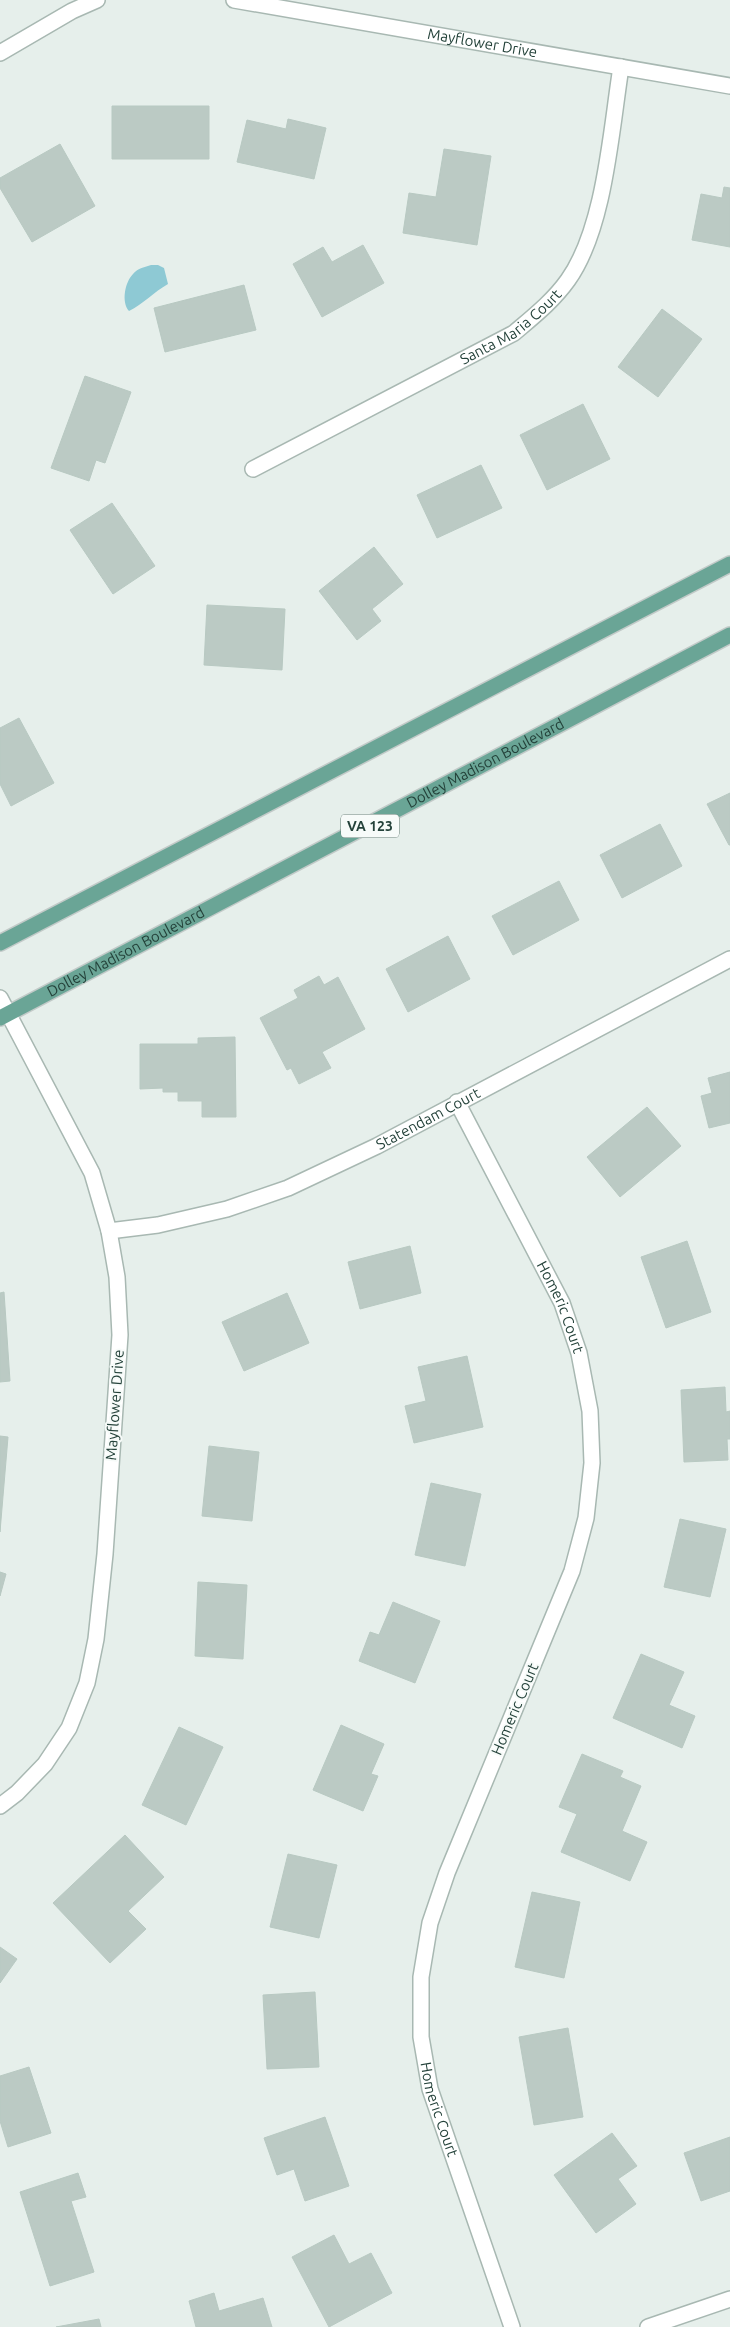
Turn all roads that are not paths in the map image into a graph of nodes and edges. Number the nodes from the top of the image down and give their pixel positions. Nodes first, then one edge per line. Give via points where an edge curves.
1 (97, 0) edge
2 (234, 0) edge
3 (0, 53) edge
4 (621, 67) junction
5 (730, 86) edge
6 (253, 469) dead end
7 (730, 564) edge
8 (730, 635) edge
9 (0, 942) edge
10 (730, 959) edge
11 (0, 998) edge
12 (4, 1016) edge
13 (457, 1102) junction
14 (109, 1231) junction
15 (0, 1806) edge
16 (730, 2299) edge
17 (512, 2327) edge
18 (648, 2327) edge

1 - 3 street
2 - 4 street, Mayflower Drive
4 - 5 street, Mayflower Drive
4 - 6 street, Santa Maria Court via 599,202 588,242 568,279 544,308 514,332
7 - 9 main road
8 - 12 main road, Dolley Madison Boulevard / VA 123
10 - 13 street, Statendam Court
11 - 12 street, Mayflower Drive
12 - 14 street, Mayflower Drive via 92,1173
13 - 14 street, Statendam Court via 377,1146 288,1188 227,1209 158,1225
13 - 17 street, Homeric Court via 562,1303 579,1352 590,1410 592,1463 587,1509 572,1571 447,1873 430,1923 421,1978 421,2037 430,2089
14 - 15 street, Mayflower Drive via 117,1277 120,1335 96,1639 87,1683 69,1728 45,1764
16 - 18 street

